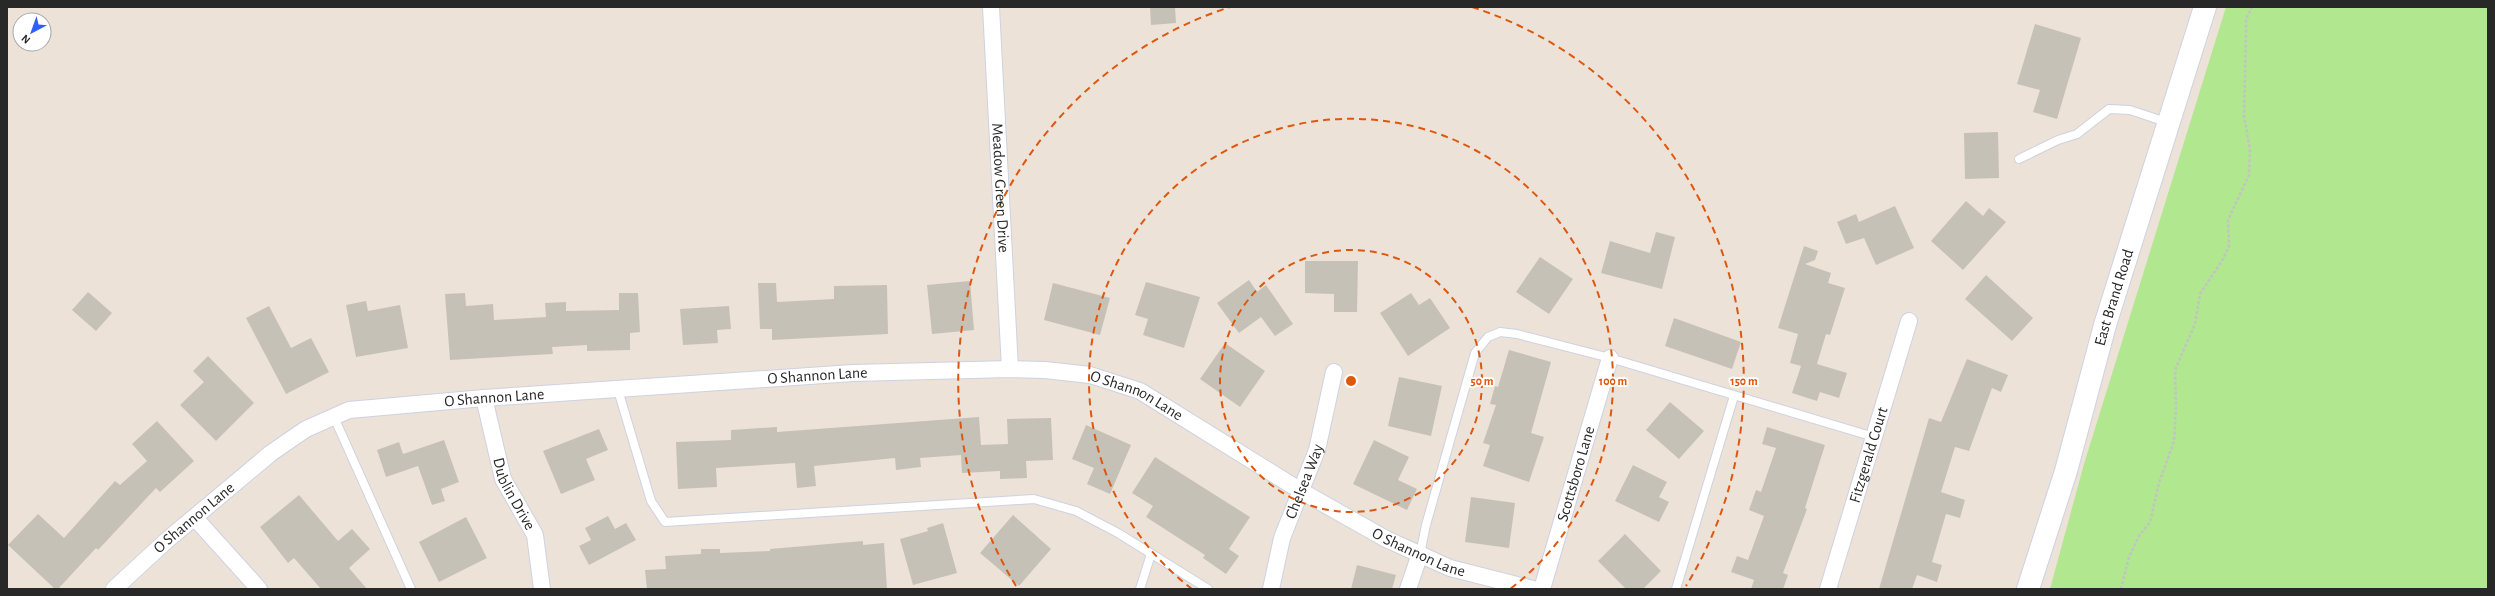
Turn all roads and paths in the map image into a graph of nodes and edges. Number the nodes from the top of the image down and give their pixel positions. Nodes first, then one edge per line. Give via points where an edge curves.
1 (991, 7) edge
2 (2205, 7) edge
3 (2252, 7) edge
4 (2170, 123) junction
5 (2019, 159) dead end
6 (1909, 321) dead end
7 (1610, 358) junction
8 (1010, 369) junction
9 (1334, 372) dead end
10 (618, 390) junction
11 (1734, 396) junction
12 (484, 398) junction
13 (333, 415) junction
14 (1874, 437) junction
15 (1301, 491) junction
16 (195, 518) junction
17 (1151, 554) junction
18 (1420, 554) junction
19 (114, 589) edge
20 (259, 589) edge
21 (411, 589) edge
22 (542, 589) edge
23 (1140, 589) edge
24 (1208, 589) edge
25 (1271, 589) edge
26 (1408, 589) edge
27 (1533, 589) edge
28 (1542, 589) edge
29 (1676, 589) edge
30 (1828, 589) edge
31 (2028, 589) edge
32 (2121, 589) edge

1 - 8 street, Meadow Green Drive
2 - 4 main road, East Brand Road
3 - 32 path via 2246,19 2244,116 2250,150 2249,175 2228,220 2229,246 2200,294 2195,324 2175,370 2174,441 2159,483 2150,522 2139,536 2129,557
4 - 5 lane via 2130,110 2109,109 2077,134 2058,140
4 - 31 main road, East Brand Road via 2105,325 2066,471
6 - 14 street, Fitzgerald Court
7 - 11 lane
7 - 18 lane via 1500,332 1488,337 1481,344 1475,352 1458,409
7 - 28 street, Scottsboro Lane
8 - 10 street, O Shannon Lane via 853,373
8 - 15 street, O Shannon Lane via 1090,375 1140,391
9 - 15 street, Chelsea Way via 1317,450
10 - 12 street, O Shannon Lane
10 - 17 lane via 651,501 665,522 1034,500 1076,511
11 - 14 lane
11 - 29 lane
12 - 13 street, O Shannon Lane via 349,410
12 - 22 street, Dublin Drive via 503,479 536,535
13 - 16 street, O Shannon Lane via 306,429 271,453
13 - 21 lane
14 - 30 street, Fitzgerald Court
15 - 18 street, O Shannon Lane via 1386,539
15 - 25 street, Chelsea Way via 1282,538
16 - 19 street, O Shannon Lane
16 - 20 street
17 - 23 lane
17 - 24 lane
18 - 26 street
18 - 27 street, O Shannon Lane via 1450,568

